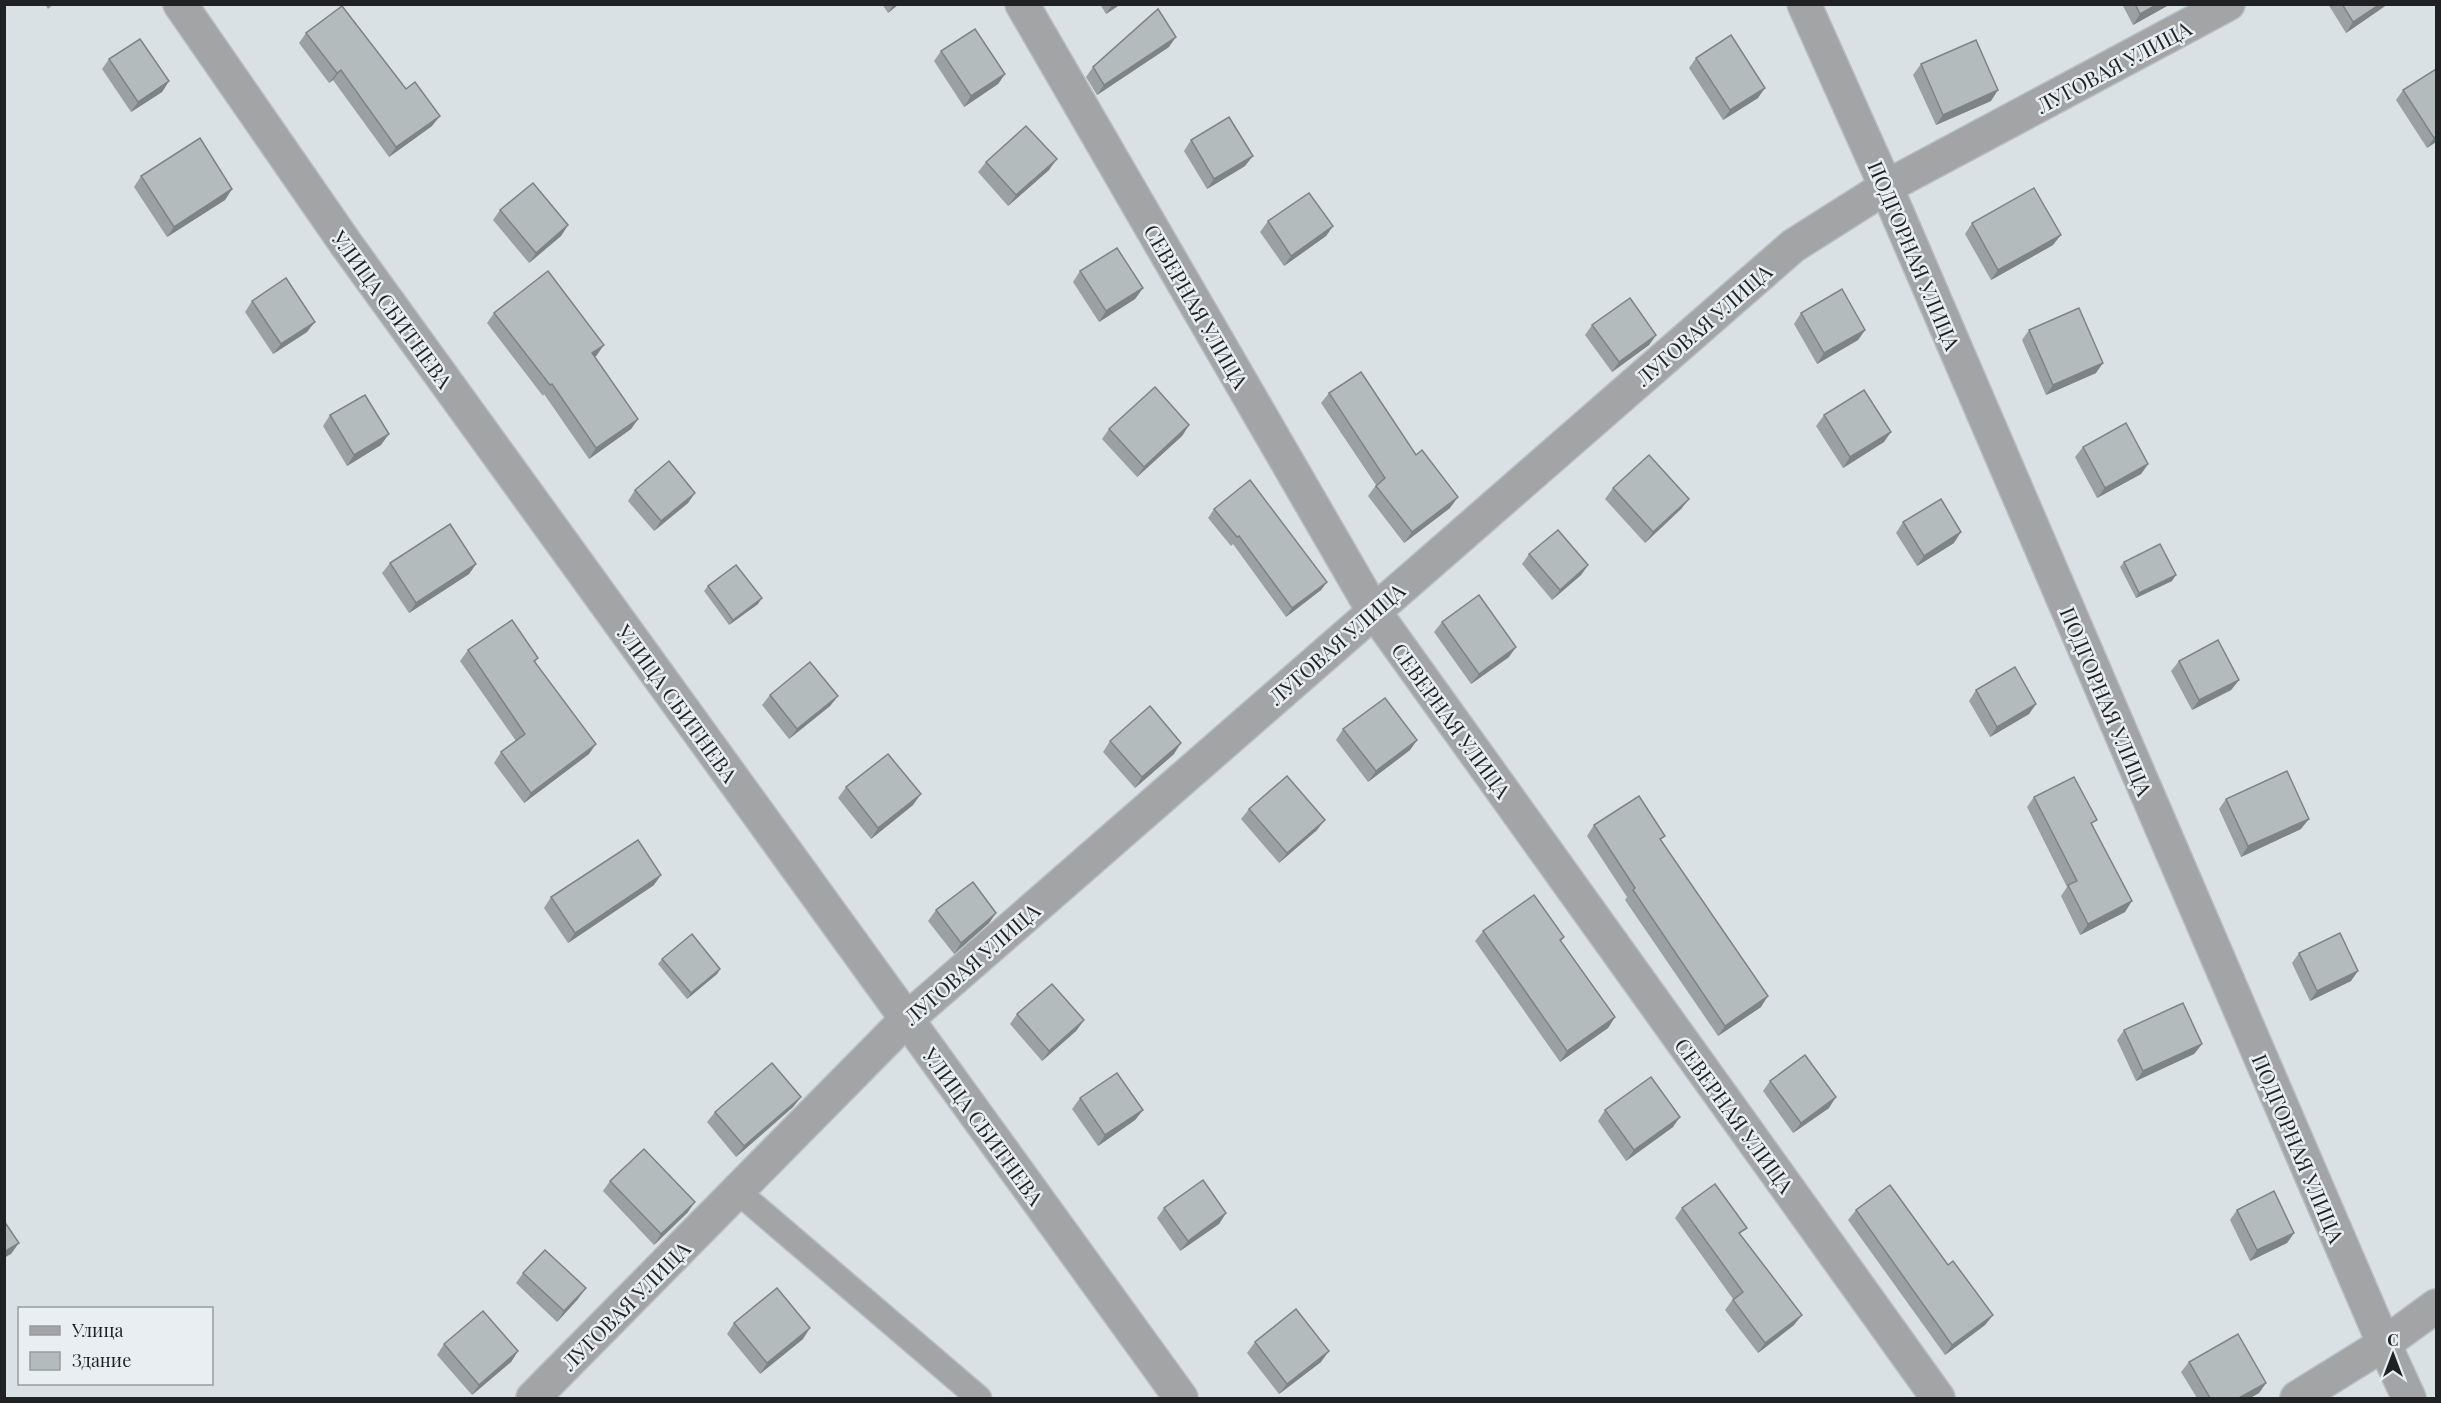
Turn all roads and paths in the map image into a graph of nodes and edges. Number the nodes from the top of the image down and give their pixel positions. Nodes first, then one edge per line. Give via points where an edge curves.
1 (180, 4) edge
2 (1022, 4) edge
3 (1804, 4) edge
4 (2228, 4) edge
5 (1886, 187) junction
6 (1373, 610) junction
7 (906, 1020) junction
8 (737, 1191) junction
9 (2436, 1306) edge
10 (2384, 1344) junction
11 (533, 1398) edge
12 (979, 1398) edge
13 (1181, 1398) edge
14 (1938, 1398) edge
15 (2297, 1398) edge
16 (2409, 1398) edge

1 - 7 street, УЛИЦА СБИТНЕВА via 346,244
2 - 6 street, СЕВЕРНАЯ УЛИЦА
3 - 5 street, ПОДГОРНАЯ УЛИЦА
4 - 5 street, ЛУГОВАЯ УЛИЦА
5 - 6 street, ЛУГОВАЯ УЛИЦА via 1793,246
5 - 10 street, ПОДГОРНАЯ УЛИЦА
6 - 7 street, ЛУГОВАЯ УЛИЦА
6 - 14 street, СЕВЕРНАЯ УЛИЦА
7 - 8 street, ЛУГОВАЯ УЛИЦА
7 - 13 street, УЛИЦА СБИТНЕВА
8 - 11 street, ЛУГОВАЯ УЛИЦА
8 - 12 lane
9 - 10 street
10 - 15 street
10 - 16 street, ПОДГОРНАЯ УЛИЦА

